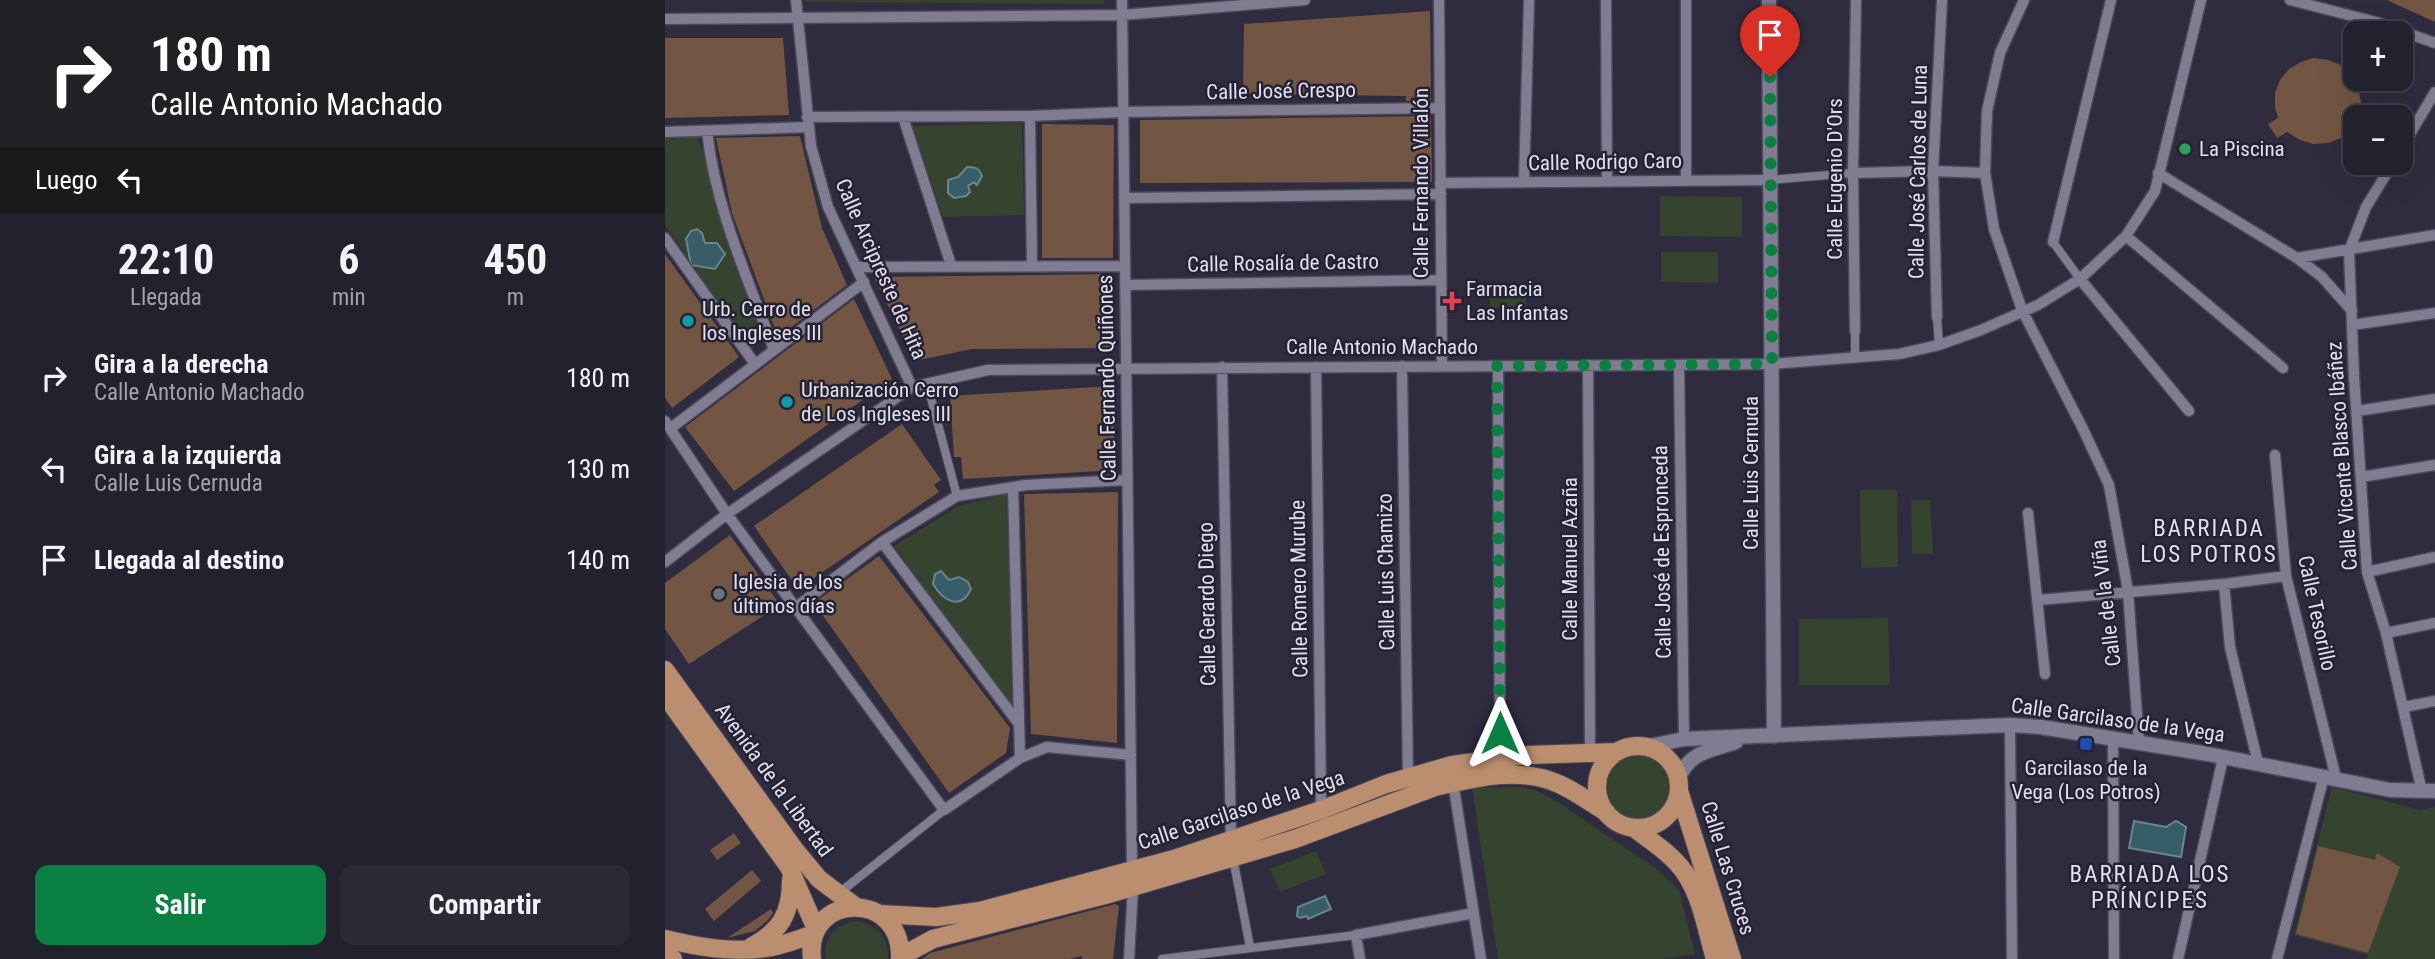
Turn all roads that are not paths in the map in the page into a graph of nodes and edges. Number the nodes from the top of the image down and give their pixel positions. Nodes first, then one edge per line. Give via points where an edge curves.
1 (796, 0) edge
2 (1122, 0) edge
3 (1305, 0) edge
4 (1439, 0) edge
5 (1529, 0) edge
6 (1606, 0) edge
7 (1686, 0) edge
8 (1769, 0) edge
9 (1856, 0) edge
10 (1942, 0) edge
11 (2024, 0) edge
12 (2111, 0) edge
13 (2201, 0) edge
14 (2290, 0) edge
15 (1122, 15) junction
16 (796, 18) junction
17 (665, 19) edge
18 (2435, 43) edge
19 (2435, 92) edge
20 (1440, 108) junction
21 (1123, 112) junction
22 (903, 117) junction
23 (1030, 117) junction
24 (808, 122) junction
25 (2413, 129) edge
26 (707, 131) junction
27 (665, 132) edge
28 (1933, 171) junction
29 (1853, 173) junction
30 (1985, 173) junction
31 (2158, 173) junction
32 (2386, 175) edge
33 (1770, 180) junction
34 (1607, 181) junction
35 (1686, 181) junction
36 (1524, 182) junction
37 (1440, 189) junction
38 (1124, 198) junction
39 (2435, 235) edge
40 (2126, 236) junction
41 (665, 238) edge
42 (2053, 242) joint
43 (2349, 251) junction
44 (2297, 258) junction
45 (951, 265) junction
46 (1033, 265) junction
47 (1125, 266) junction
48 (856, 267) junction
49 (2080, 279) junction
50 (1441, 280) junction
51 (864, 282) junction
52 (1125, 285) junction
53 (2022, 310) junction
54 (2352, 311) junction
55 (2435, 313) edge
56 (1937, 317) joint
57 (2352, 325) junction
58 (1855, 331) joint
59 (1939, 345) junction
60 (774, 350) junction
61 (1855, 358) junction
62 (755, 364) junction
63 (1772, 364) junction
64 (1588, 365) junction
65 (1679, 365) junction
66 (1402, 366) junction
67 (1442, 366) junction
68 (1497, 366) junction
69 (1222, 367) junction
70 (1315, 367) junction
71 (1126, 368) junction
72 (2283, 368) dead end
73 (927, 383) junction
74 (912, 387) junction
75 (2435, 399) edge
76 (2189, 411) dead end
77 (2357, 411) junction
78 (668, 424) edge
79 (2275, 455) dead end
80 (2435, 465) edge
81 (2361, 477) junction
82 (1127, 480) junction
83 (1013, 487) junction
84 (957, 496) junction
85 (2028, 513) dead end
86 (727, 514) junction
87 (881, 542) junction
88 (2435, 557) edge
89 (665, 562) edge
90 (2367, 572) junction
91 (2286, 576) junction
92 (2224, 584) junction
93 (2128, 591) junction
94 (2038, 600) junction
95 (795, 608) junction
96 (2435, 623) edge
97 (2386, 633) junction
98 (665, 670) edge
99 (2045, 674) dead end
100 (665, 695) edge
101 (2435, 701) edge
102 (2404, 707) junction
103 (1019, 724) junction
104 (2010, 725) junction
105 (1774, 736) junction
106 (1749, 738) junction
107 (1684, 739) junction
108 (2113, 739) junction
109 (2139, 743) junction
110 (1645, 747) junction
111 (1617, 752) junction
112 (1590, 753) junction
113 (1131, 755) junction
114 (1020, 758) junction
115 (2223, 758) junction
116 (1500, 759) junction
117 (2258, 763) junction
118 (2330, 777) junction
119 (1408, 778) junction
120 (1453, 782) junction
121 (1679, 785) junction
122 (2428, 792) edge
123 (944, 810) junction
124 (1321, 810) junction
125 (1606, 812) junction
126 (1634, 828) junction
127 (1231, 839) junction
128 (1233, 858) junction
129 (791, 873) junction
130 (1132, 878) junction
131 (839, 893) junction
132 (856, 906) junction
133 (879, 914) junction
134 (1473, 914) junction
135 (815, 932) junction
136 (1356, 935) junction
137 (665, 939) edge
138 (1249, 947) junction
139 (746, 950) junction
140 (665, 957) edge
141 (900, 958) edge
142 (673, 959) edge
143 (812, 959) edge
144 (1129, 959) edge
145 (1162, 959) edge
146 (1360, 959) edge
147 (1481, 959) edge
148 (1715, 959) edge
149 (1732, 959) edge
150 (2012, 959) edge
151 (2114, 959) edge
152 (2178, 959) edge
153 (2277, 959) edge

1 - 16 street, Calle Arcipreste de Hita
2 - 15 street, Calle Fernando Quiñones
3 - 15 street
4 - 20 street, Calle Fernando Villalón
5 - 36 street
6 - 34 street
7 - 35 street
8 - 33 street, Calle Luis Cernuda
9 - 29 street, Calle Eugenio D'Ors
10 - 28 street, Calle José Carlos de Luna
11 - 30 street, Calle de la Viña via 2000,53 1987,111
12 - 42 street
13 - 31 street, Calle Antonio Machado
14 - 18 street
15 - 16 street
15 - 21 street, Calle Fernando Quiñones
16 - 17 street
16 - 24 street, Calle Arcipreste de Hita
19 - 25 street
20 - 21 street, Calle José Crespo
20 - 37 street, Calle Fernando Villalón
21 - 23 street, Calle José Crespo
21 - 38 street, Calle Fernando Quiñones
22 - 23 street, Calle José Crespo
22 - 24 street, Calle José Crespo
22 - 45 street
23 - 46 street
24 - 26 street, Calle José Crespo
24 - 48 street, Calle Arcipreste de Hita via 828,207
26 - 27 street, Calle José Crespo
26 - 60 street via 726,220
28 - 29 street
28 - 30 street
28 - 56 street, Calle José Carlos de Luna
29 - 33 street
29 - 58 street, Calle Eugenio D'Ors
30 - 53 street, Calle de la Viña via 1993,229
31 - 40 street, Calle Antonio Machado via 2155,191
31 - 44 street
32 - 43 street, Calle Vicente Blasco Ibáñez
33 - 35 street, Calle Rodrigo Caro
33 - 63 street, Calle Luis Cernuda
34 - 35 street, Calle Rodrigo Caro
34 - 36 street, Calle Rodrigo Caro
36 - 37 street, Calle Rodrigo Caro
37 - 38 street, Calle Rodrigo Caro
37 - 50 street, Calle Fernando Villalón
38 - 47 street, Calle Fernando Quiñones
39 - 43 street
40 - 49 street, Calle Antonio Machado
40 - 72 street
41 - 62 street
42 - 49 street
43 - 44 street
43 - 54 street, Calle Vicente Blasco Ibáñez
44 - 54 street via 2322,277
45 - 46 street
45 - 48 street
46 - 47 street
47 - 52 street, Calle Fernando Quiñones
48 - 51 street, Calle Arcipreste de Hita
49 - 53 street, Calle Antonio Machado
49 - 76 street
50 - 52 street, Calle Rosalía de Castro
50 - 67 street, Calle Fernando Villalón
51 - 60 street
51 - 74 street, Calle Arcipreste de Hita
52 - 71 street, Calle Fernando Quiñones
53 - 59 street, Calle Antonio Machado
53 - 93 street, Calle de la Viña via 2109,485
54 - 57 street, Calle Vicente Blasco Ibáñez
55 - 57 street
56 - 59 street, Calle José Carlos de Luna
57 - 77 street, Calle Vicente Blasco Ibáñez
58 - 61 street, Calle Eugenio D'Ors
59 - 61 street, Calle Antonio Machado via 1899,355
60 - 62 street
61 - 63 street, Calle Antonio Machado
62 - 78 street
63 - 65 street, Calle Antonio Machado
63 - 105 street, Calle Luis Cernuda
64 - 65 street, Calle Antonio Machado
64 - 68 street, Calle Antonio Machado
64 - 112 street, Calle Manuel Azaña
65 - 107 street, Calle José de Espronceda
66 - 67 street, Calle Antonio Machado
66 - 70 street, Calle Antonio Machado
66 - 119 street, Calle Luis Chamizo
67 - 68 street, Calle Antonio Machado
68 - 116 street
69 - 70 street, Calle Antonio Machado
69 - 71 street, Calle Antonio Machado
69 - 127 street, Calle Gerardo Diego
70 - 124 street, Calle Romero Murube
71 - 73 street, Calle Antonio Machado via 988,370
71 - 82 street, Calle Fernando Quiñones
73 - 74 street, Calle Antonio Machado
73 - 84 street
74 - 86 street, Calle Antonio Machado
75 - 77 street
77 - 81 street, Calle Vicente Blasco Ibáñez
78 - 86 street
79 - 91 street, Calle Tesorillo
80 - 81 street
81 - 90 street, Calle Vicente Blasco Ibáñez
82 - 83 street
82 - 113 street, Calle Fernando Quiñones
83 - 84 street
83 - 103 street
84 - 87 street
85 - 94 street
86 - 89 street, Calle Antonio Machado
86 - 95 street
87 - 95 street
87 - 103 street
88 - 90 street
90 - 97 street, Calle Vicente Blasco Ibáñez
91 - 92 street
91 - 118 street, Calle Tesorillo
92 - 93 street
92 - 117 street via 2229,647
93 - 94 street
93 - 109 street, Calle de la Viña
94 - 99 street
95 - 123 street
96 - 97 street
97 - 102 street, Calle Vicente Blasco Ibáñez
98 - 131 main road, Avenida de la Libertad via 795,850 819,879
100 - 129 main road, Avenida de la Libertad
101 - 102 street
102 - 122 street, Calle Vicente Blasco Ibáñez
103 - 114 street
104 - 105 street, Calle Garcilaso de la Vega
104 - 108 street, Calle Garcilaso de la Vega
104 - 150 street
105 - 106 street, Calle Garcilaso de la Vega
106 - 107 street, Calle Garcilaso de la Vega
106 - 121 street, Calle Garcilaso de la Vega via 1694,756 1684,766
107 - 110 street, Calle Garcilaso de la Vega
108 - 109 street, Calle Garcilaso de la Vega
108 - 151 street
109 - 115 street, Calle Garcilaso de la Vega
110 - 111 main road
110 - 121 main road via 1667,757
111 - 112 main road, Calle Garcilaso de la Vega
111 - 125 main road via 1607,761 1597,786
112 - 116 main road, Calle Garcilaso de la Vega
113 - 114 street via 1047,747
113 - 130 street, Calle Fernando Quiñones
114 - 123 street
115 - 117 street, Calle Garcilaso de la Vega
115 - 152 street
116 - 119 main road, Calle Garcilaso de la Vega via 1452,765
117 - 118 street, Calle Garcilaso de la Vega
118 - 122 street, Calle Garcilaso de la Vega via 2390,790
118 - 153 street
119 - 124 main road, Calle Garcilaso de la Vega
120 - 125 main road, Calle Garcilaso de la Vega via 1531,774 1561,784
120 - 128 main road, Calle Garcilaso de la Vega
120 - 134 street
121 - 126 main road via 1669,815 1659,823
121 - 149 main road, Calle Las Cruces
123 - 131 street
124 - 127 main road, Calle Garcilaso de la Vega
125 - 126 main road
126 - 148 main road, Calle Las Cruces via 1687,876
127 - 130 main road, Calle Garcilaso de la Vega
128 - 130 main road, Calle Garcilaso de la Vega
128 - 138 street
129 - 135 main road, Avenida de la Libertad
129 - 139 main road via 791,902 785,918 767,939
130 - 133 main road, Calle Garcilaso de la Vega via 980,912 936,917
130 - 141 main road, Calle Garcilaso de la Vega via 933,939
130 - 144 street, Calle Fernando Quiñones
131 - 132 main road, Avenida de la Libertad
132 - 133 main road, Calle Garcilaso de la Vega
132 - 135 main road via 831,914
133 - 141 main road via 896,932
134 - 136 street
134 - 147 street
135 - 139 main road via 768,948
135 - 143 main road
136 - 138 street
136 - 146 street
137 - 139 main road via 701,948
138 - 145 street
140 - 142 main road

